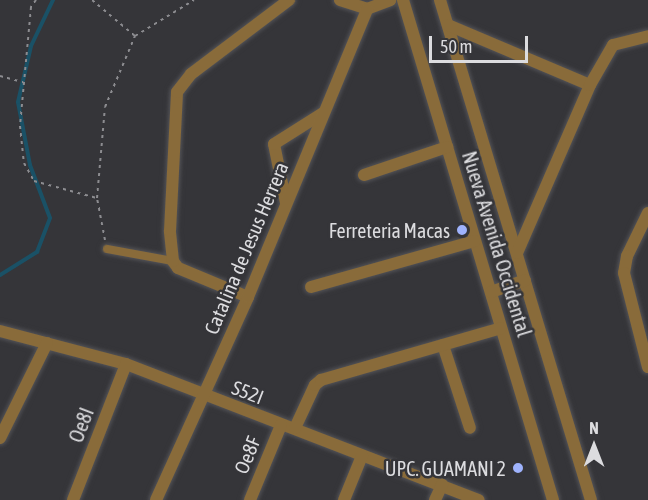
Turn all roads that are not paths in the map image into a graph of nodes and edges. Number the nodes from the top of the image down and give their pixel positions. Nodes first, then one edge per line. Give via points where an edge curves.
1 (289, 0) edge
2 (340, 0) edge
3 (390, 0) edge
4 (403, 0) edge
5 (441, 0) edge
6 (367, 9) junction
7 (448, 25) junction
8 (648, 36) edge
9 (590, 85) junction
10 (323, 113) junction
11 (447, 147) junction
12 (364, 176) dead end
13 (287, 204) junction
14 (647, 220) edge
15 (475, 241) junction
16 (107, 249) road end
17 (517, 253) junction
18 (173, 261) junction
19 (525, 280) junction
20 (311, 287) dead end
21 (491, 292) junction
22 (248, 297) junction
23 (501, 328) junction
24 (0, 331) edge
25 (47, 343) junction
26 (443, 345) junction
27 (126, 364) junction
28 (648, 367) edge
29 (202, 395) junction
30 (281, 424) junction
31 (296, 428) junction
32 (470, 428) dead end
33 (0, 438) edge
34 (363, 456) junction
35 (442, 485) junction
36 (73, 500) edge
37 (156, 500) edge
38 (250, 500) edge
39 (344, 500) edge
40 (435, 500) edge
41 (479, 500) edge
42 (553, 500) edge
43 (591, 500) edge

1 - 18 street via 191,74 177,92 170,231
2 - 6 street
3 - 6 street
4 - 11 street, Nueva Avenida Occidental
5 - 7 street, Nueva Avenida Occidental
6 - 10 street, Catalina de Jesus Herrera
7 - 9 street
7 - 17 street, Nueva Avenida Occidental
8 - 9 street via 613,45
9 - 17 street
10 - 13 street, Catalina de Jesus Herrera
10 - 13 street via 274,144
11 - 12 street
11 - 15 street, Nueva Avenida Occidental
13 - 22 street, Catalina de Jesus Herrera
14 - 28 street via 627,256 624,273
15 - 20 street
15 - 21 street, Nueva Avenida Occidental
16 - 18 lane
17 - 19 street, Nueva Avenida Occidental
18 - 22 street via 178,268
19 - 21 street
19 - 43 street, Nueva Avenida Occidental
21 - 23 street, Nueva Avenida Occidental
22 - 29 street, Catalina de Jesus Herrera
23 - 26 street
23 - 42 street, Nueva Avenida Occidental
24 - 25 street, S52I
25 - 27 street, S52I
25 - 33 street
26 - 31 street via 321,380 315,385
26 - 32 street
27 - 29 street, S52I
27 - 36 street, Oe8I
29 - 30 street, S52I
29 - 37 street, Catalina de Jesus Herrera
30 - 31 street, S52I
30 - 38 street, Oe8F
31 - 34 street, S52I
34 - 35 street, S52I
34 - 39 street
35 - 40 street
35 - 41 street, S52I

